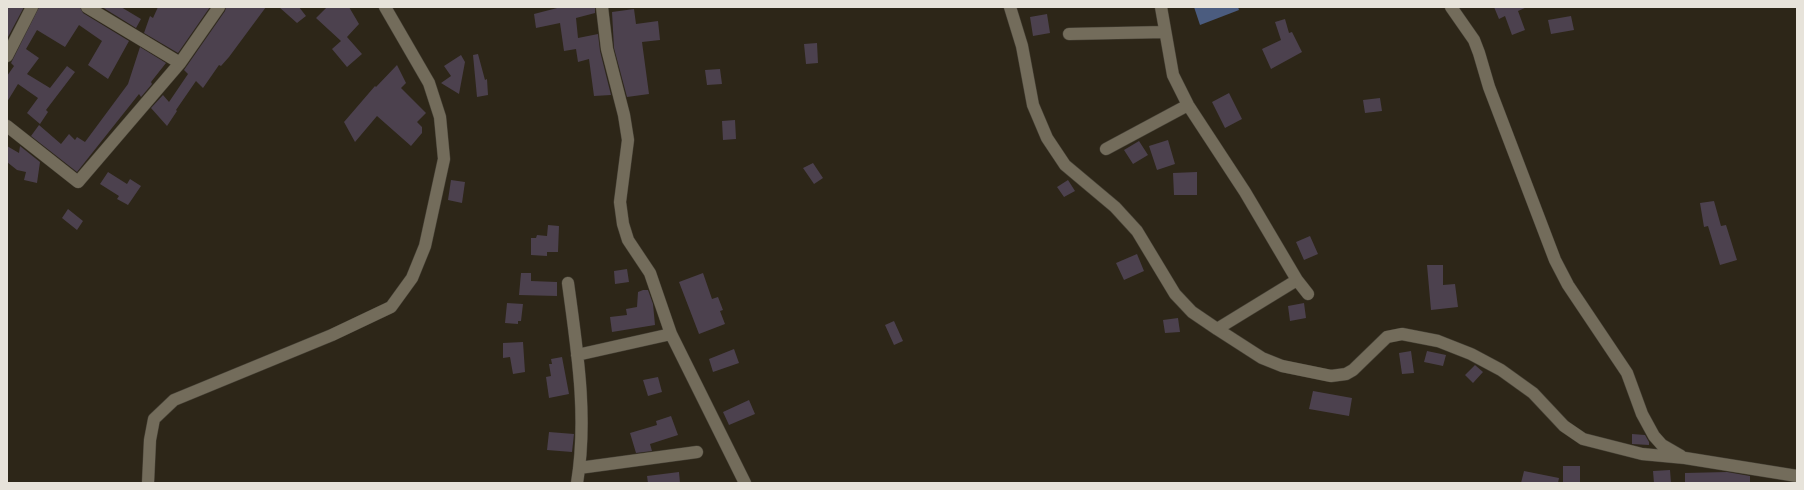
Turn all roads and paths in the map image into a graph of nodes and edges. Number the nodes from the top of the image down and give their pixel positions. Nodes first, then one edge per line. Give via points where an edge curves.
1 (32, 7) edge
2 (87, 7) edge
3 (219, 7) edge
4 (385, 7) edge
5 (602, 7) edge
6 (1010, 7) edge
7 (1161, 7) edge
8 (1451, 7) edge
9 (1165, 32) junction
10 (1069, 34) dead end
11 (7, 56) edge
12 (180, 63) junction
13 (1188, 105) junction
14 (7, 126) edge
15 (1106, 149) dead end
16 (1297, 280) junction
17 (568, 283) dead end
18 (1308, 294) dead end
19 (1217, 330) junction
20 (671, 334) junction
21 (577, 355) junction
22 (697, 452) dead end
23 (1685, 458) junction
24 (579, 468) junction
25 (1797, 476) edge
26 (148, 483) edge
27 (577, 483) edge
28 (745, 483) edge

1 - 11 street
2 - 12 street
3 - 12 street
4 - 26 street via 429,83 440,117 444,159 425,246 412,278 391,307 332,335 174,400 154,419 150,440
5 - 20 street via 607,49 628,140 620,202 623,224 628,240 650,272
6 - 19 street via 1022,46 1033,105 1054,149 1065,166 1128,219 1176,294 1192,312
7 - 9 street
8 - 23 street via 1480,53 1489,87 1545,237 1568,285 1627,373 1642,414 1654,436 1662,445
9 - 10 street
9 - 13 street via 1173,74
12 - 14 street via 78,182
13 - 15 street
13 - 16 street via 1245,192
16 - 18 street
16 - 19 street
17 - 21 street
19 - 23 street via 1262,358 1282,366 1331,376 1346,374 1352,370 1387,337 1402,334 1438,341 1501,370 1533,393 1560,422 1584,439 1642,454
20 - 21 street
20 - 28 street
21 - 24 street via 582,411
22 - 24 street
23 - 25 street
24 - 27 street

